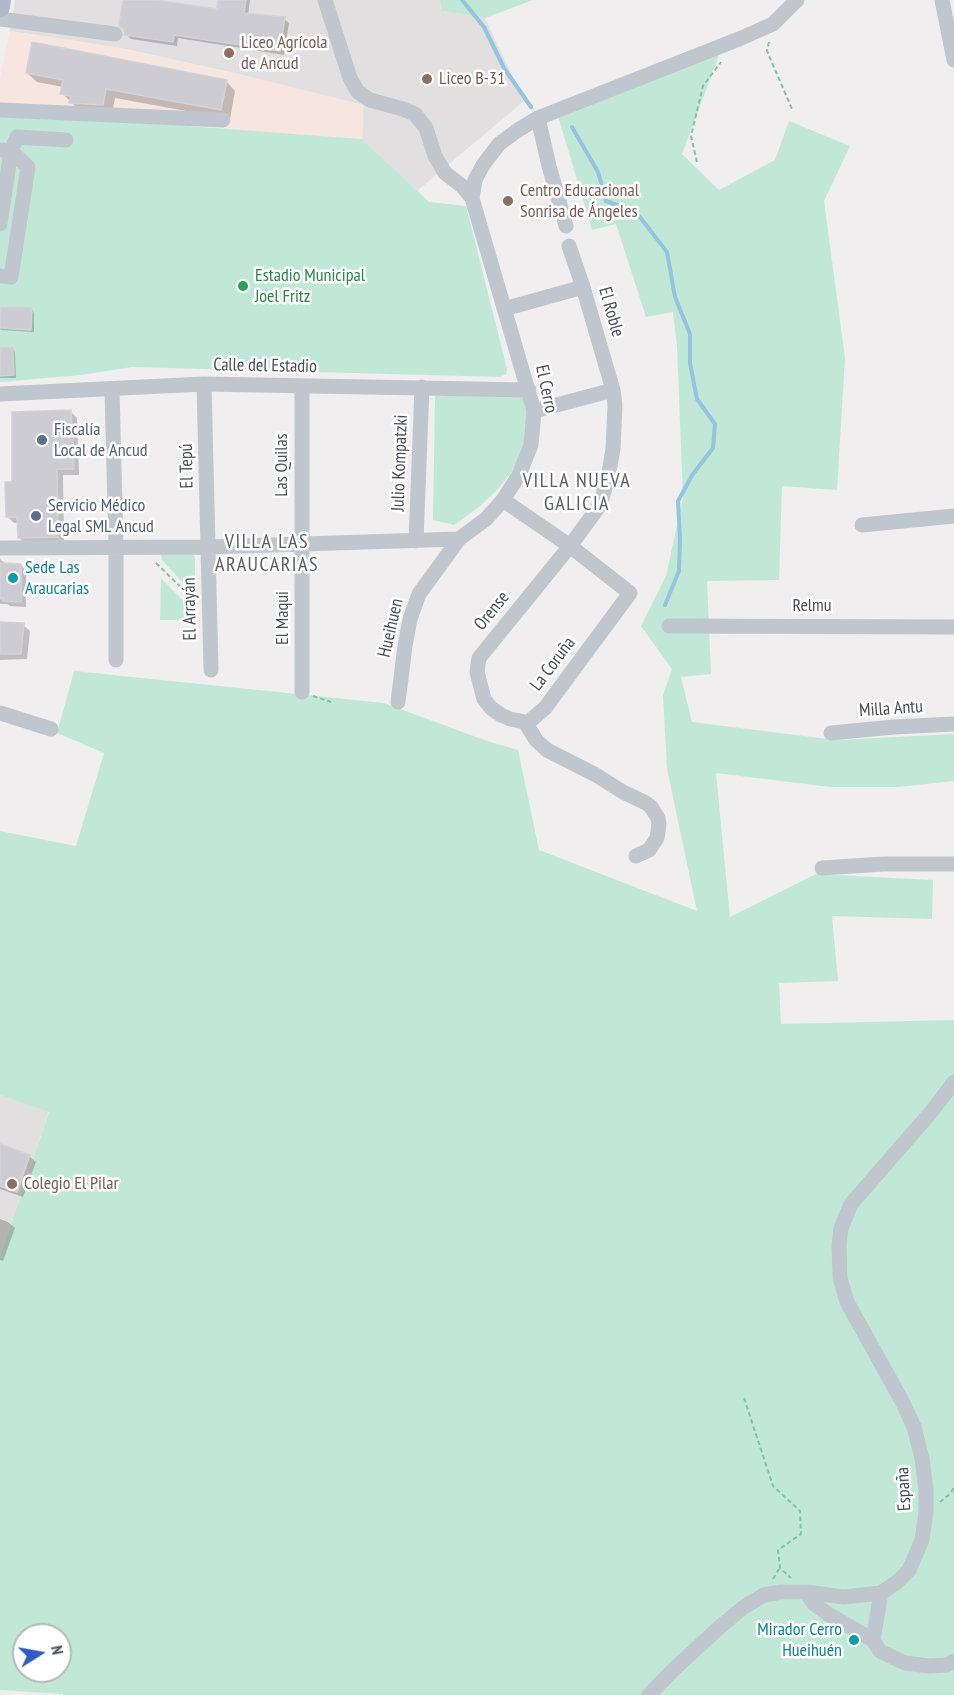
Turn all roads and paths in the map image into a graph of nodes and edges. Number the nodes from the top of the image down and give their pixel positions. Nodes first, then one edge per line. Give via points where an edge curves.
1 (1, 0) edge
2 (325, 0) edge
3 (797, 0) edge
4 (942, 0) edge
5 (0, 8) edge
6 (0, 19) edge
7 (773, 24) junction
8 (115, 34) dead end
9 (739, 39) junction
10 (954, 60) edge
11 (792, 109) dead end
12 (0, 110) edge
13 (538, 118) junction
14 (223, 120) dead end
15 (66, 140) dead end
16 (5, 151) edge
17 (697, 162) dead end
18 (472, 198) junction
19 (0, 224) edge
20 (566, 226) dead end
21 (569, 246) dead end
22 (0, 276) edge
23 (583, 287) junction
24 (504, 309) junction
25 (204, 384) junction
26 (302, 386) junction
27 (422, 387) junction
28 (112, 389) junction
29 (529, 390) junction
30 (613, 390) junction
31 (0, 394) edge
32 (534, 411) junction
33 (503, 500) junction
34 (954, 516) edge
35 (862, 525) dead end
36 (459, 539) junction
37 (416, 541) junction
38 (302, 544) junction
39 (570, 546) junction
40 (208, 547) junction
41 (0, 548) edge
42 (151, 548) junction
43 (116, 549) junction
44 (210, 615) junction
45 (669, 626) dead end
46 (954, 627) edge
47 (116, 660) dead end
48 (211, 670) dead end
49 (302, 692) joint
50 (331, 702) dead end
51 (398, 702) dead end
52 (0, 713) edge
53 (525, 722) junction
54 (954, 724) edge
55 (51, 729) dead end
56 (831, 733) dead end
57 (636, 856) dead end
58 (954, 864) edge
59 (822, 868) dead end
60 (954, 1083) edge
61 (744, 1398) dead end
62 (954, 1487) edge
63 (951, 1493) dead end
64 (806, 1592) junction
65 (881, 1593) junction
66 (844, 1597) junction
67 (844, 1623) junction
68 (873, 1640) junction
69 (954, 1661) edge
70 (649, 1695) edge

1 - 5 main road
2 - 18 street via 358,92 370,100 415,114 426,128 445,173
3 - 7 street
4 - 10 street
6 - 8 street
7 - 9 street
7 - 11 path via 767,51
9 - 13 street
9 - 17 path via 703,86 691,136
12 - 14 street
13 - 18 street via 490,154 475,180
13 - 20 street
15 - 16 street via 17,137
16 - 19 street
16 - 22 street via 28,167 11,277
18 - 24 street, El Cerro
21 - 23 street, El Roble
23 - 24 street
23 - 30 street, El Roble
24 - 29 street, El Cerro
25 - 26 street, Calle del Estadio
25 - 28 street, Calle del Estadio
25 - 40 street, El Tepú
26 - 27 street, Calle del Estadio
26 - 38 street, Las Quilas
27 - 29 street, Calle del Estadio
27 - 37 street, Julio Kompatzki
28 - 31 street, Calle del Estadio
28 - 43 street
29 - 32 street, El Cerro
30 - 32 street
30 - 39 street, El Roble via 613,449 605,492
32 - 33 street, El Cerro via 531,444 519,475
33 - 36 street, El Cerro
33 - 39 street
34 - 35 street
36 - 37 street
36 - 51 street, Hueihuen via 419,594 406,637
37 - 38 street
38 - 40 street
38 - 49 street, El Maqui
39 - 53 street, Orense via 479,658 481,693 491,708
39 - 53 street, La Coruña via 630,593 545,708
40 - 42 street
40 - 44 street, El Arrayán
41 - 43 street
42 - 43 street
42 - 44 path via 157,563
43 - 47 street
44 - 48 street, El Arrayán
45 - 46 street, Relmu
49 - 50 path
52 - 55 street
53 - 57 street via 541,746 651,807 658,818 657,838 649,850
54 - 56 street, Milla Antu
58 - 59 street
60 - 65 street, España via 851,1204 841,1228 840,1278 847,1302 914,1427 926,1491 922,1540 915,1558 909,1570
61 - 64 path via 773,1486 800,1511 801,1534 778,1550 780,1568
62 - 63 path
64 - 66 street
64 - 67 street via 814,1604
64 - 70 street via 764,1595 744,1607
65 - 66 street
65 - 68 street
66 - 67 street
67 - 68 street
68 - 69 street via 880,1651 905,1663 929,1666

